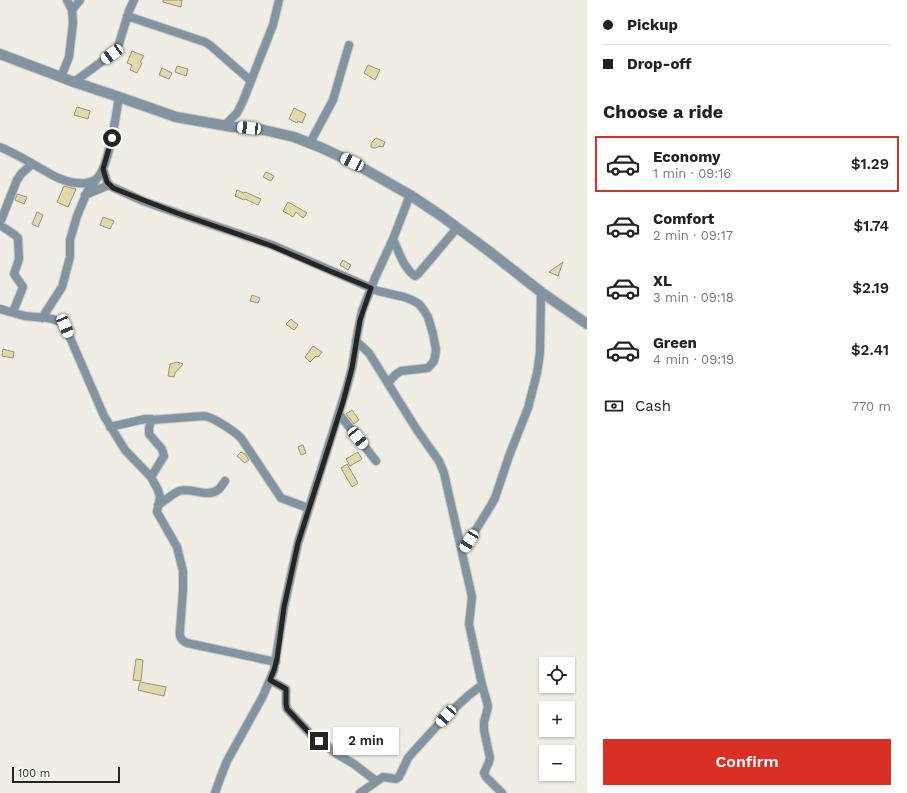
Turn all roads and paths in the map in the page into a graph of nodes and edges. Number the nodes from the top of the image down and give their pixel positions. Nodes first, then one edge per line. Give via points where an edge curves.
1 (67, 0) edge
2 (80, 0) edge
3 (134, 0) edge
4 (279, 0) edge
5 (72, 10) junction
6 (127, 16) junction
7 (349, 45) dead end
8 (0, 54) edge
9 (61, 77) junction
10 (251, 81) junction
11 (74, 82) junction
12 (119, 97) junction
13 (224, 125) junction
14 (310, 143) junction
15 (0, 147) edge
16 (32, 164) junction
17 (103, 169) junction
18 (97, 178) junction
19 (109, 185) junction
20 (85, 195) junction
21 (410, 195) junction
22 (0, 224) edge
23 (457, 228) junction
24 (393, 239) junction
25 (371, 288) junction
26 (541, 292) junction
27 (0, 309) edge
28 (13, 312) junction
29 (42, 318) junction
30 (587, 324) edge
31 (356, 341) junction
32 (388, 384) junction
33 (339, 414) junction
34 (151, 420) junction
35 (110, 427) junction
36 (376, 461) dead end
37 (151, 477) junction
38 (225, 481) dead end
39 (158, 505) junction
40 (308, 508) junction
41 (462, 552) junction
42 (276, 662) junction
43 (270, 680) junction
44 (482, 685) junction
45 (376, 781) junction
46 (215, 793) edge
47 (360, 793) edge
48 (502, 793) edge

1 - 5 street
2 - 5 street
3 - 6 street
4 - 10 street via 273,25
5 - 9 street via 69,57
6 - 10 street via 205,42
6 - 11 street via 116,51
7 - 14 street via 333,100
8 - 9 street
9 - 11 street
10 - 13 street via 237,113
11 - 12 street
12 - 13 street via 176,117
12 - 17 street via 112,138
13 - 14 street via 264,130
14 - 21 street via 352,162
15 - 16 street
16 - 18 street via 78,184 92,182
16 - 22 street via 17,180
17 - 18 street
17 - 19 street
18 - 20 street
19 - 20 street
19 - 25 street via 150,203 272,246
20 - 29 street via 70,240 70,257 62,287
21 - 23 street
21 - 24 street
22 - 28 street via 18,238 19,259 14,274 23,287
23 - 24 street via 415,276 404,263
23 - 26 street
24 - 25 street
25 - 31 street
25 - 32 street via 408,298 419,304 428,318 436,350 434,361 428,368 401,370
26 - 30 street
26 - 41 street via 540,353 528,408 495,498
27 - 28 street
28 - 29 street
29 - 35 street via 60,321 65,326
31 - 32 street via 369,353
31 - 33 street via 352,368
32 - 41 street via 441,465
33 - 36 street
33 - 40 street
34 - 35 street via 145,418
34 - 37 street via 149,434 162,449 164,456
34 - 40 street via 211,417 238,434 281,498
35 - 37 street via 129,455
37 - 39 street via 159,494
38 - 39 street via 212,493 179,491
39 - 42 street via 158,514 177,548 183,570 179,635 183,641
40 - 42 street via 292,566
41 - 44 street via 472,597 470,630
42 - 43 street
43 - 45 street via 286,689 287,709 316,740 323,740 335,753
43 - 46 street via 227,761
44 - 45 street via 446,716 414,751 399,777 383,777
44 - 48 street via 488,707 484,726 490,758 484,772
45 - 47 street

